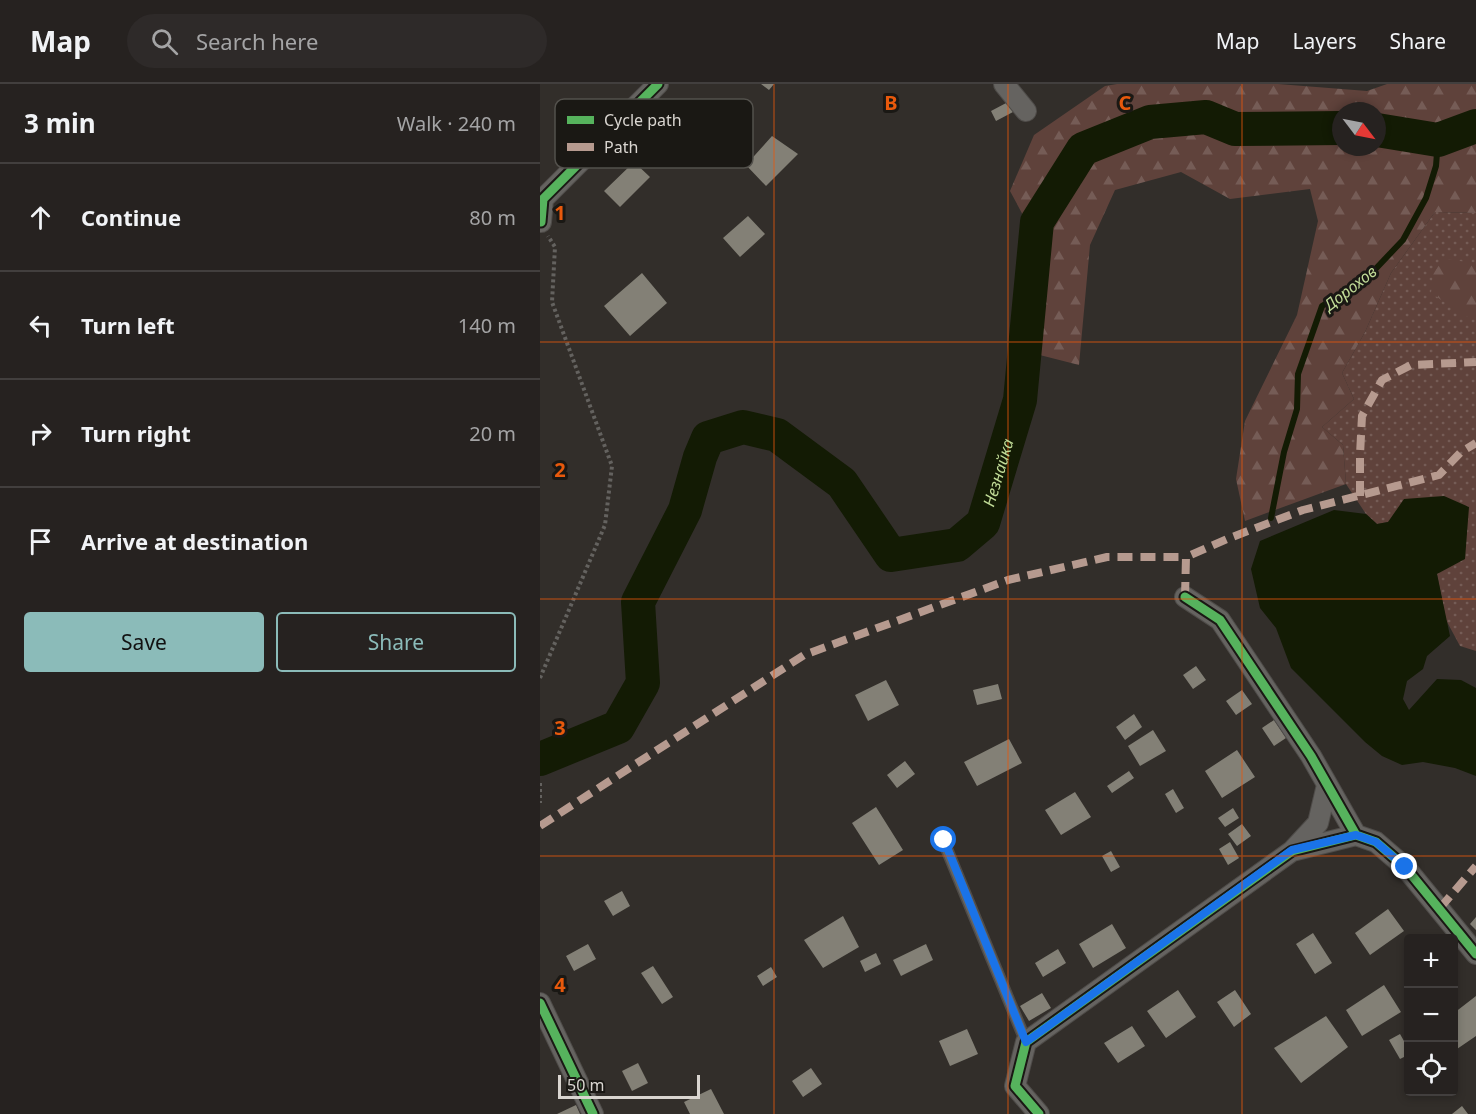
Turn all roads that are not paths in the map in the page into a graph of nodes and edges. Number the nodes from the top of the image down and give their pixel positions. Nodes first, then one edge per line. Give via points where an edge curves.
1 (658, 84) edge
2 (1004, 84) edge
3 (643, 99) edge
4 (1026, 111) dead end
5 (575, 168) edge
6 (541, 222) edge
7 (1185, 597) dead end
8 (1327, 785) junction
9 (1356, 835) junction
10 (944, 840) dead end
11 (1292, 850) junction
12 (1476, 954) edge
13 (540, 1003) edge
14 (1026, 1042) junction
15 (593, 1114) edge
16 (1039, 1114) edge

1 - 3 street
2 - 4 street
5 - 6 street via 543,200
7 - 8 street via 1220,620
8 - 9 street
8 - 11 street via 1318,823
9 - 11 street
9 - 12 street via 1376,842 1405,867
10 - 14 lane
11 - 14 street
13 - 15 street
14 - 16 street via 1015,1086

